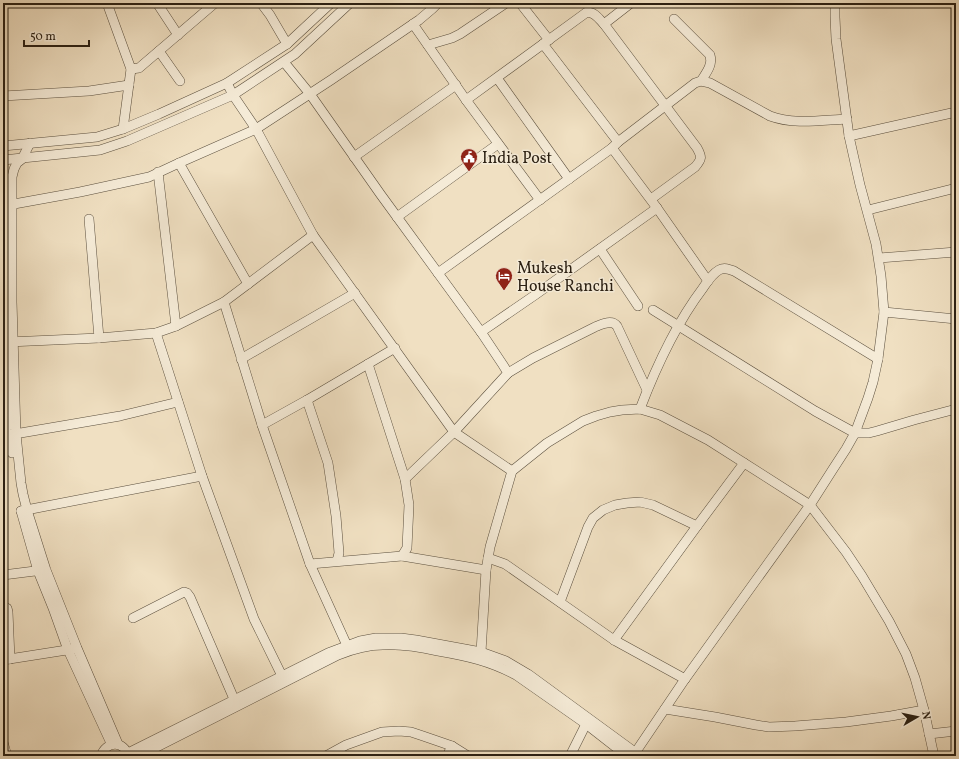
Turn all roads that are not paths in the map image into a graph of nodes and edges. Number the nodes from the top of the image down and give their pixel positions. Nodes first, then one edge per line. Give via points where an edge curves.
1 (107, 3) edge
2 (157, 3) edge
3 (261, 3) edge
4 (331, 3) edge
5 (350, 3) edge
6 (438, 3) edge
7 (506, 3) edge
8 (520, 3) edge
9 (631, 3) edge
10 (835, 3) edge
11 (211, 4) edge
12 (674, 19) dead end
13 (413, 24) junction
14 (604, 24) junction
15 (178, 34) junction
16 (546, 42) junction
17 (287, 44) junction
18 (428, 45) junction
19 (159, 51) junction
20 (284, 62) junction
21 (131, 69) junction
22 (497, 78) junction
23 (180, 81) dead end
24 (701, 81) junction
25 (227, 83) junction
26 (129, 85) junction
27 (456, 85) junction
28 (310, 94) junction
29 (233, 95) junction
30 (3, 96) edge
31 (466, 100) junction
32 (666, 105) junction
33 (956, 112) edge
34 (846, 119) junction
35 (123, 129) junction
36 (256, 129) junction
37 (849, 136) junction
38 (30, 143) junction
39 (498, 144) junction
40 (615, 145) junction
41 (3, 146) edge
42 (354, 157) junction
43 (22, 159) junction
44 (3, 160) edge
45 (179, 163) junction
46 (158, 172) junction
47 (569, 179) junction
48 (956, 188) edge
49 (651, 199) junction
50 (540, 200) junction
51 (7, 205) edge
52 (657, 208) junction
53 (868, 210) junction
54 (3, 215) edge
55 (397, 217) junction
56 (89, 219) dead end
57 (313, 234) junction
58 (600, 249) junction
59 (956, 252) edge
60 (879, 258) junction
61 (438, 273) junction
62 (708, 281) junction
63 (248, 284) junction
64 (355, 293) junction
65 (4, 302) edge
66 (224, 302) junction
67 (638, 306) dead end
68 (653, 310) dead end
69 (884, 312) junction
70 (956, 319) edge
71 (678, 325) junction
72 (176, 326) junction
73 (481, 332) junction
74 (156, 333) junction
75 (99, 338) junction
76 (10, 342) junction
77 (395, 348) junction
78 (242, 359) junction
79 (878, 359) junction
80 (368, 364) junction
81 (508, 373) junction
82 (647, 390) junction
83 (307, 400) junction
84 (178, 402) junction
85 (640, 409) junction
86 (956, 409) edge
87 (262, 425) junction
88 (454, 432) junction
89 (855, 433) junction
90 (10, 436) edge
91 (744, 463) junction
92 (512, 471) junction
93 (202, 476) junction
94 (405, 478) junction
95 (810, 505) junction
96 (24, 510) junction
97 (697, 526) junction
98 (402, 556) junction
99 (488, 558) junction
100 (337, 562) junction
101 (310, 564) junction
102 (42, 570) junction
103 (486, 570) junction
104 (3, 575) edge
105 (560, 602) junction
106 (3, 607) edge
107 (133, 618) dead end
108 (614, 640) junction
109 (348, 648) junction
110 (72, 649) junction
111 (480, 656) junction
112 (7, 660) edge
113 (283, 679) junction
114 (685, 679) junction
115 (234, 699) junction
116 (665, 709) junction
117 (924, 710) junction
118 (588, 721) junction
119 (956, 730) edge
120 (929, 734) junction
121 (3, 742) edge
122 (115, 744) junction
123 (452, 746) junction
124 (128, 755) edge
125 (634, 755) edge
126 (7, 756) edge
127 (101, 756) edge
128 (139, 756) edge
129 (326, 756) edge
130 (447, 756) edge
131 (468, 756) edge
132 (570, 756) edge
133 (934, 756) edge

1 - 21 street
2 - 15 street
3 - 17 street
4 - 17 street
5 - 20 street
6 - 13 street
7 - 18 street via 460,34
8 - 16 street
9 - 14 street
10 - 34 street via 836,39
11 - 15 street
12 - 24 street via 710,55 710,64
13 - 18 street
13 - 28 street
14 - 16 street via 594,14 587,12
14 - 32 street
15 - 19 street
16 - 22 street
16 - 40 street
17 - 25 street
18 - 27 street
19 - 21 street via 139,68
19 - 23 street
20 - 28 street
20 - 29 street
21 - 26 street
22 - 31 street
22 - 47 street
24 - 32 street
24 - 34 street via 710,82 780,120
25 - 29 street
25 - 35 street
26 - 30 street via 89,91
26 - 35 street
27 - 31 street
27 - 42 street
28 - 36 street
28 - 42 street
29 - 36 street
29 - 43 street via 127,142 100,150
31 - 39 street
32 - 40 street
32 - 49 street via 701,155 695,167
33 - 37 street
34 - 37 street
35 - 38 street via 97,137
36 - 45 street
36 - 57 street
37 - 53 street
38 - 41 street
38 - 43 street
39 - 50 street
39 - 55 street
40 - 47 street
40 - 49 street
42 - 55 street
43 - 44 street
43 - 51 street via 14,169
45 - 46 street
45 - 63 street
46 - 51 street via 149,177
46 - 72 street
47 - 50 street
48 - 53 street
49 - 52 street
50 - 61 street
51 - 76 street via 12,302
52 - 58 street
52 - 62 street
53 - 60 street
54 - 65 street
55 - 61 street
56 - 75 street
57 - 63 street
57 - 64 street
58 - 67 street
58 - 73 street
59 - 60 street
60 - 69 street
61 - 73 street
62 - 71 street
62 - 79 street via 720,269 734,271
63 - 66 street
64 - 77 street
64 - 78 street
65 - 76 street
66 - 72 street
66 - 78 street
68 - 71 street
69 - 70 street
69 - 79 street
71 - 82 street
71 - 89 street via 815,411
72 - 74 street
73 - 81 street
74 - 75 street
74 - 84 street
75 - 76 street
76 - 90 street
77 - 80 street
77 - 88 street
78 - 87 street
79 - 89 street via 868,398
80 - 83 street
80 - 94 street
81 - 82 street via 595,327 613,322
81 - 88 street
82 - 85 street
83 - 87 street
83 - 100 street via 328,462 336,516 339,553
84 - 90 street via 120,416
84 - 93 street
85 - 91 street via 660,415 693,432
85 - 92 street via 610,412 583,421 547,443
86 - 89 street via 877,432
87 - 101 street
88 - 92 street
88 - 94 street
89 - 95 street
90 - 96 street
91 - 95 street
91 - 97 street
92 - 99 street
93 - 96 street
93 - 113 street via 254,619
94 - 98 street via 409,505 407,548
95 - 114 street
95 - 117 street via 846,552 889,621 906,654
96 - 102 street
97 - 105 street via 653,505 640,502 615,505 603,510 588,527
97 - 108 street
98 - 100 street
98 - 103 street
99 - 103 street
99 - 105 street via 505,564
100 - 101 street
101 - 109 street
102 - 104 street
102 - 110 street via 54,608
103 - 111 street
105 - 108 street
106 - 112 street via 7,608 8,612
107 - 115 street via 184,592 187,593
108 - 114 street
109 - 111 street via 360,641 401,638
109 - 113 street via 328,652
110 - 112 street
110 - 122 street
111 - 118 street via 506,661 528,674
113 - 115 street
113 - 128 street
114 - 116 street
115 - 124 street
116 - 117 street via 769,727 846,722
116 - 125 street
117 - 120 street
118 - 125 street
118 - 132 street
119 - 120 street
120 - 133 street
121 - 126 street
122 - 124 street via 125,749
122 - 127 street via 106,747
123 - 129 street via 399,730 382,732 346,745
123 - 130 street
123 - 131 street

